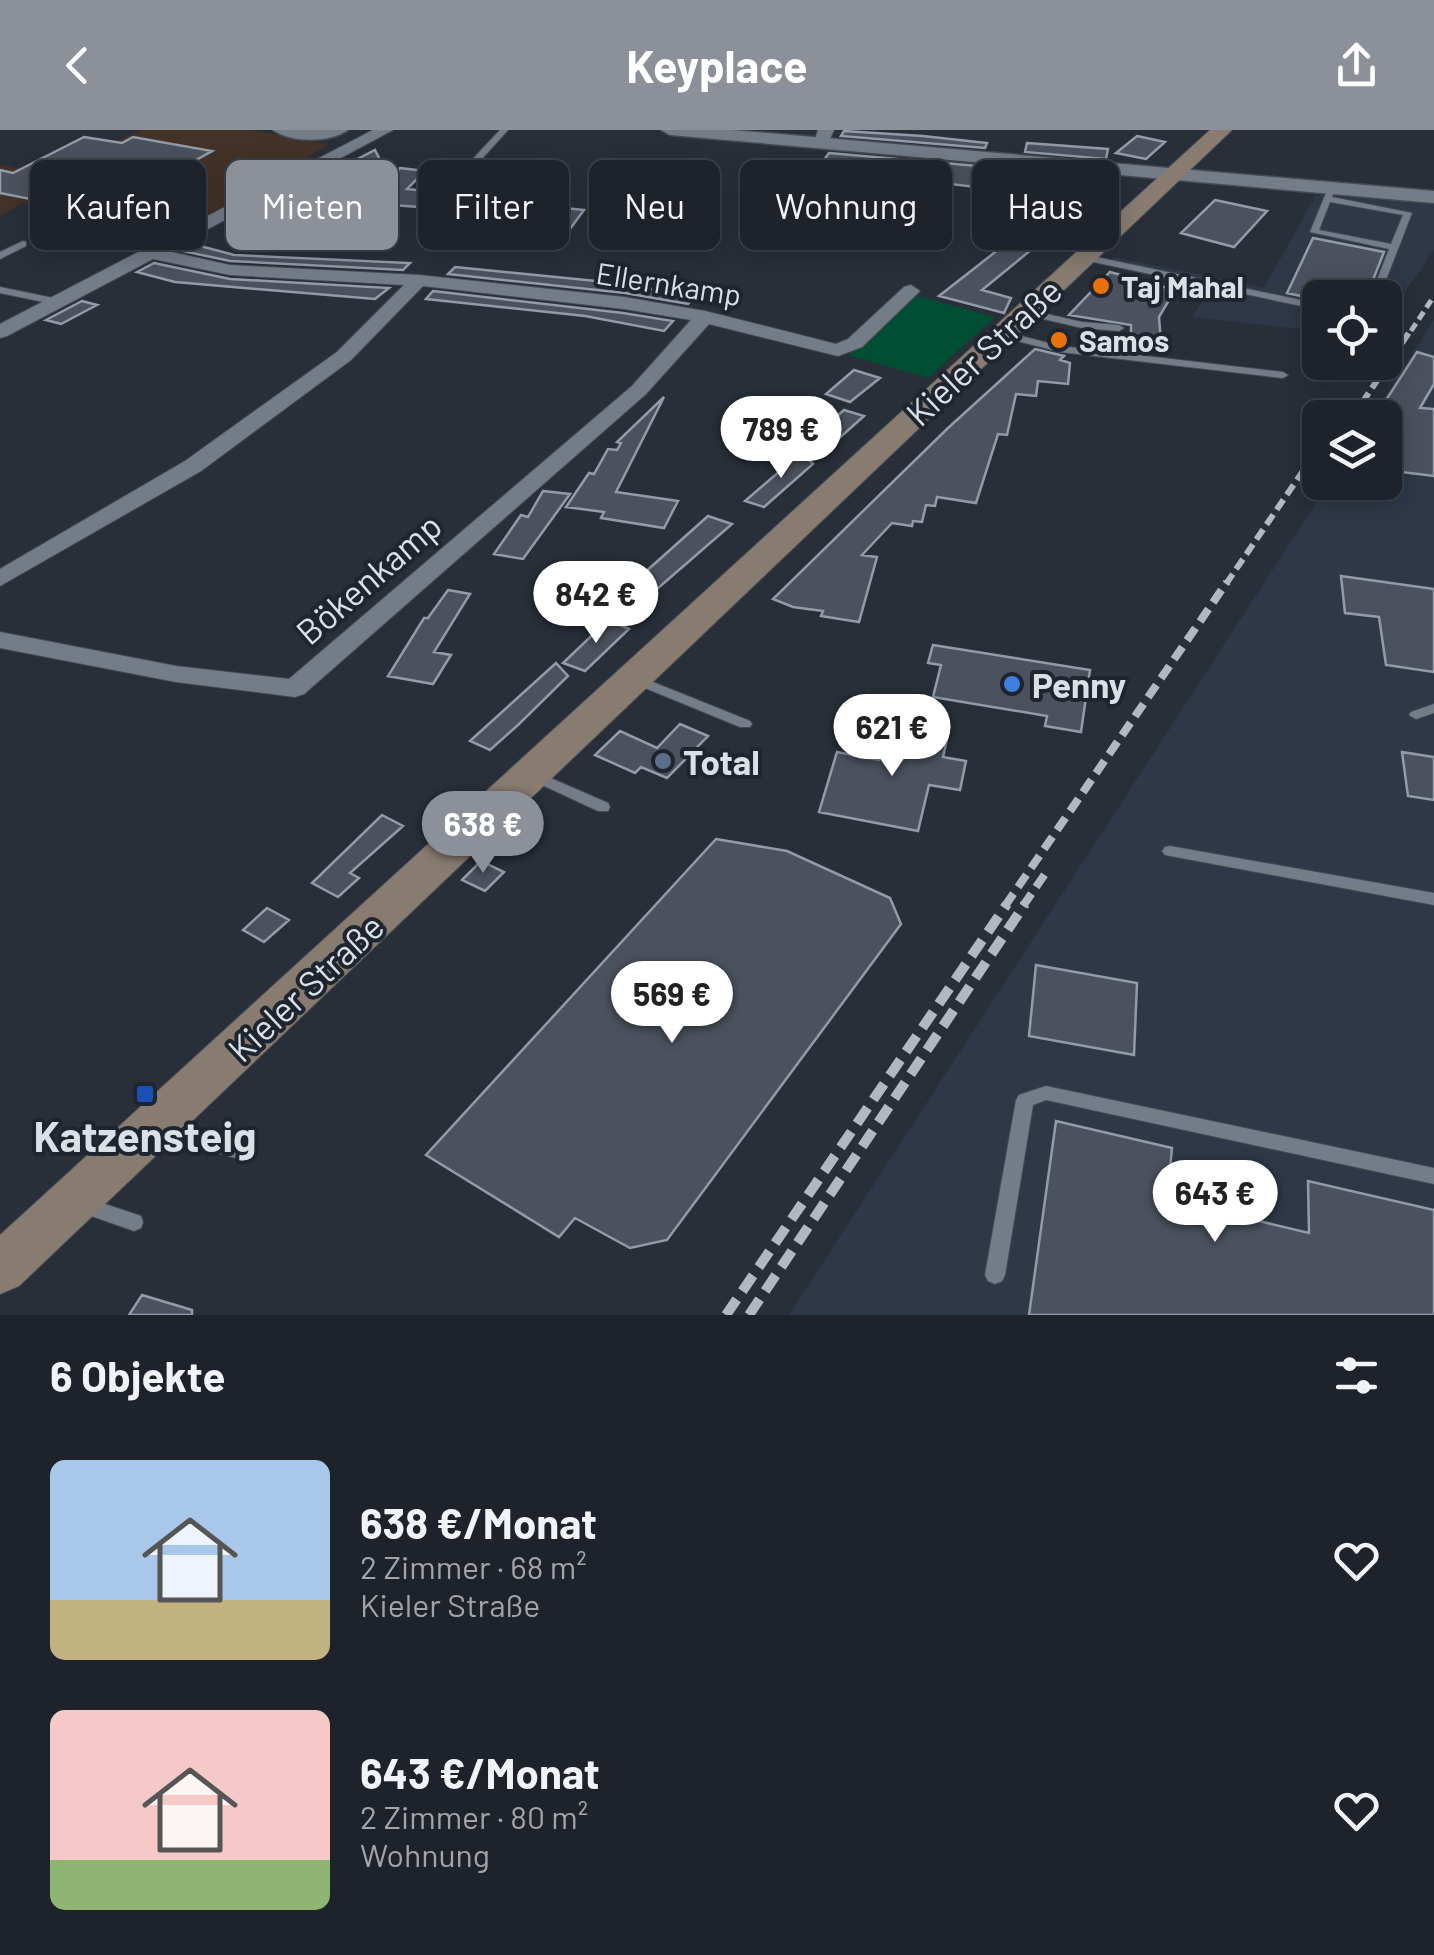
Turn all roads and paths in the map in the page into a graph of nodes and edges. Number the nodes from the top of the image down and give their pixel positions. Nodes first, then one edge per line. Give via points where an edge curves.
1 (282, 130) edge
2 (339, 130) edge
3 (386, 130) edge
4 (504, 130) edge
5 (682, 130) edge
6 (1222, 130) edge
7 (824, 136) edge
8 (476, 160) edge
9 (1172, 174) junction
10 (1331, 194) junction
11 (1434, 196) edge
12 (206, 226) edge
13 (23, 244) dead end
14 (1393, 247) junction
15 (161, 250) joint
16 (0, 256) edge
17 (1082, 257) junction
18 (419, 280) junction
19 (1381, 280) edge
20 (0, 290) edge
21 (911, 291) dead end
22 (58, 302) junction
23 (1302, 303) edge
24 (705, 317) junction
25 (1013, 323) junction
26 (1119, 328) dead end
27 (0, 332) edge
28 (1283, 375) dead end
29 (0, 578) edge
30 (0, 640) edge
31 (632, 678) junction
32 (1434, 708) edge
33 (1416, 714) dead end
34 (745, 724) dead end
35 (532, 774) junction
36 (603, 807) dead end
37 (1170, 851) dead end
38 (1434, 899) edge
39 (162, 1121) junction
40 (246, 1153) dead end
41 (1434, 1176) edge
42 (74, 1202) junction
43 (134, 1222) dead end
44 (0, 1270) edge
45 (995, 1276) dead end

1 - 2 street
3 - 12 street
4 - 8 lane
5 - 7 street
6 - 9 main road, Kieler Straße
7 - 9 street
9 - 10 street
9 - 17 main road, Kieler Straße
10 - 11 street
10 - 14 lane via 1408,213
10 - 14 lane via 1314,232
13 - 16 lane
14 - 19 lane
15 - 18 street, Ellernkamp via 230,270
15 - 22 street
17 - 23 lane
17 - 25 main road, Kieler Straße
18 - 24 street, Ellernkamp
18 - 29 street via 344,356 267,411 212,439 86,530
20 - 22 lane
21 - 24 street, Ellernkamp via 855,343 838,350
22 - 27 street
24 - 30 street, Bökenkamp via 639,390 296,688 176,674
25 - 26 lane
25 - 28 lane via 1060,349
25 - 31 main road, Kieler Straße
31 - 34 lane
31 - 35 main road, Kieler Straße
32 - 33 lane
35 - 36 lane
35 - 39 main road, Kieler Straße
37 - 38 lane
39 - 40 lane
39 - 42 main road, Kieler Straße
41 - 45 lane via 1046,1093 1025,1100
42 - 43 lane
42 - 44 main road, Kieler Straße

